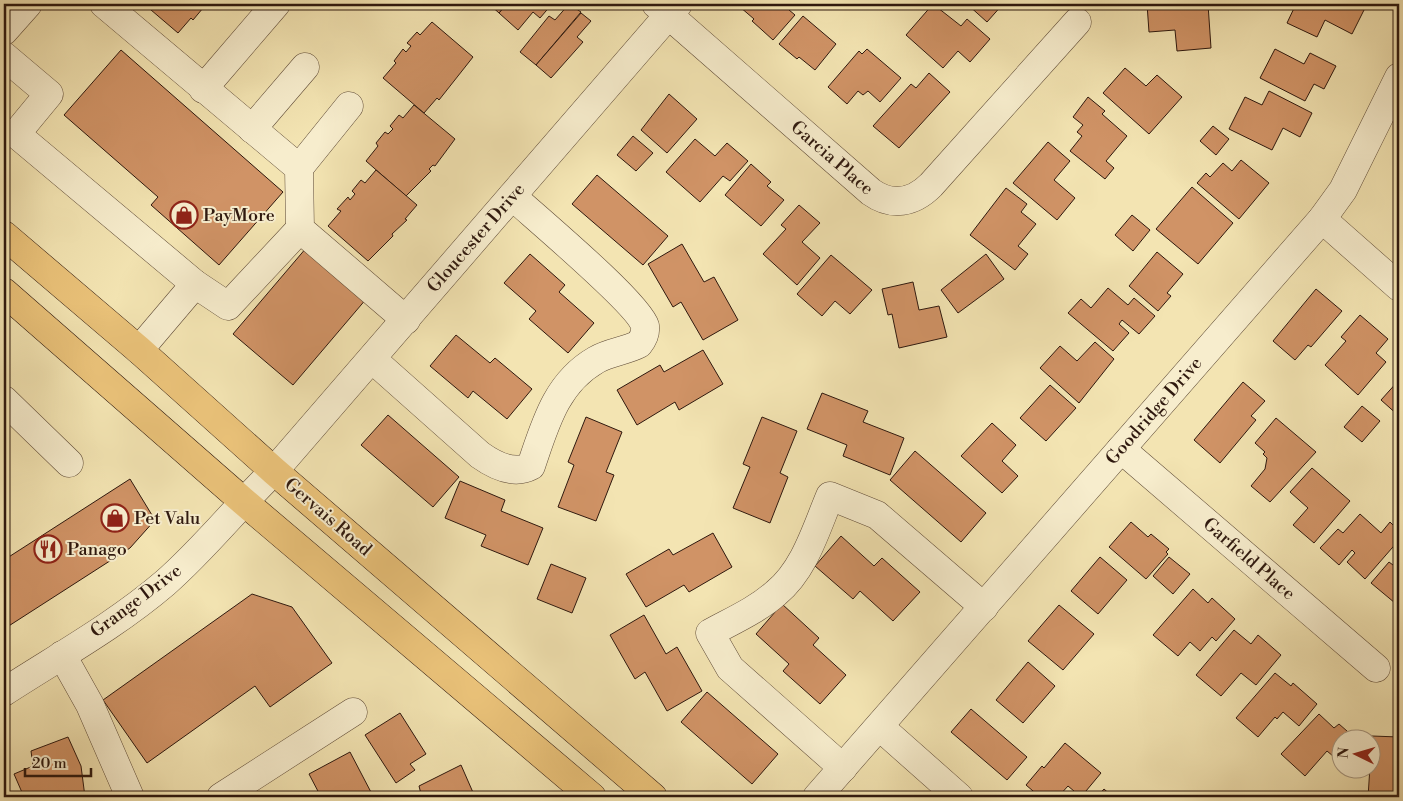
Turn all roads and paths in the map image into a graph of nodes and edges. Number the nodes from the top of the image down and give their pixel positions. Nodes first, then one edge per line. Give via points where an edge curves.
1 (27, 4) edge
2 (104, 4) edge
3 (276, 4) edge
4 (667, 7) edge
5 (1077, 22) dead end
6 (4, 31) edge
7 (4, 56) edge
8 (305, 67) dead end
9 (1399, 77) edge
10 (203, 89) junction
11 (350, 106) dead end
12 (252, 129) junction
13 (299, 168) junction
14 (512, 196) junction
15 (1322, 219) junction
16 (300, 229) junction
17 (4, 235) edge
18 (195, 284) junction
19 (1399, 287) edge
20 (4, 292) edge
21 (406, 320) junction
22 (140, 350) junction
23 (372, 359) junction
24 (4, 400) edge
25 (1121, 449) junction
26 (69, 463) dead end
27 (274, 471) junction
28 (243, 501) junction
29 (984, 607) junction
30 (62, 655) junction
31 (1376, 668) dead end
32 (4, 692) edge
33 (353, 712) dead end
34 (880, 727) junction
35 (843, 768) junction
36 (130, 797) edge
37 (221, 797) edge
38 (592, 797) edge
39 (653, 797) edge
40 (817, 797) edge
41 (960, 797) edge

1 - 6 street
2 - 10 street
3 - 10 street
4 - 5 street, Garcia Place via 871,192 878,198 894,202 911,200 925,191
4 - 14 street, Gloucester Drive
7 - 18 street via 49,94 16,134
8 - 12 street
9 - 15 street, Goodridge Drive via 1342,190
10 - 12 street
11 - 13 street
12 - 13 street
13 - 16 street
14 - 21 street, Gloucester Drive
14 - 23 street via 623,298 644,325 640,344 595,360 568,383 551,408 531,466 518,471 480,455
15 - 19 street
15 - 25 street, Goodridge Drive
16 - 18 street via 228,306
16 - 21 street
17 - 22 main road, Gervais Road
18 - 22 street
20 - 28 main road
21 - 23 street, Gloucester Drive
22 - 27 main road, Gervais Road
23 - 27 street, Gloucester Drive
24 - 26 street
25 - 29 street, Goodridge Drive
25 - 31 street, Garfield Place
27 - 28 street, Grange Drive
27 - 39 main road, Gervais Road
28 - 30 street, Grange Drive via 213,537 164,583
28 - 38 main road
29 - 34 street, Goodridge Drive
29 - 35 street via 877,515 830,496 804,557 787,582 767,601 710,633 730,668
30 - 32 street, Grange Drive
30 - 36 street via 90,705
33 - 37 street
34 - 35 street, Goodridge Drive
34 - 41 street
35 - 40 street, Goodridge Drive

